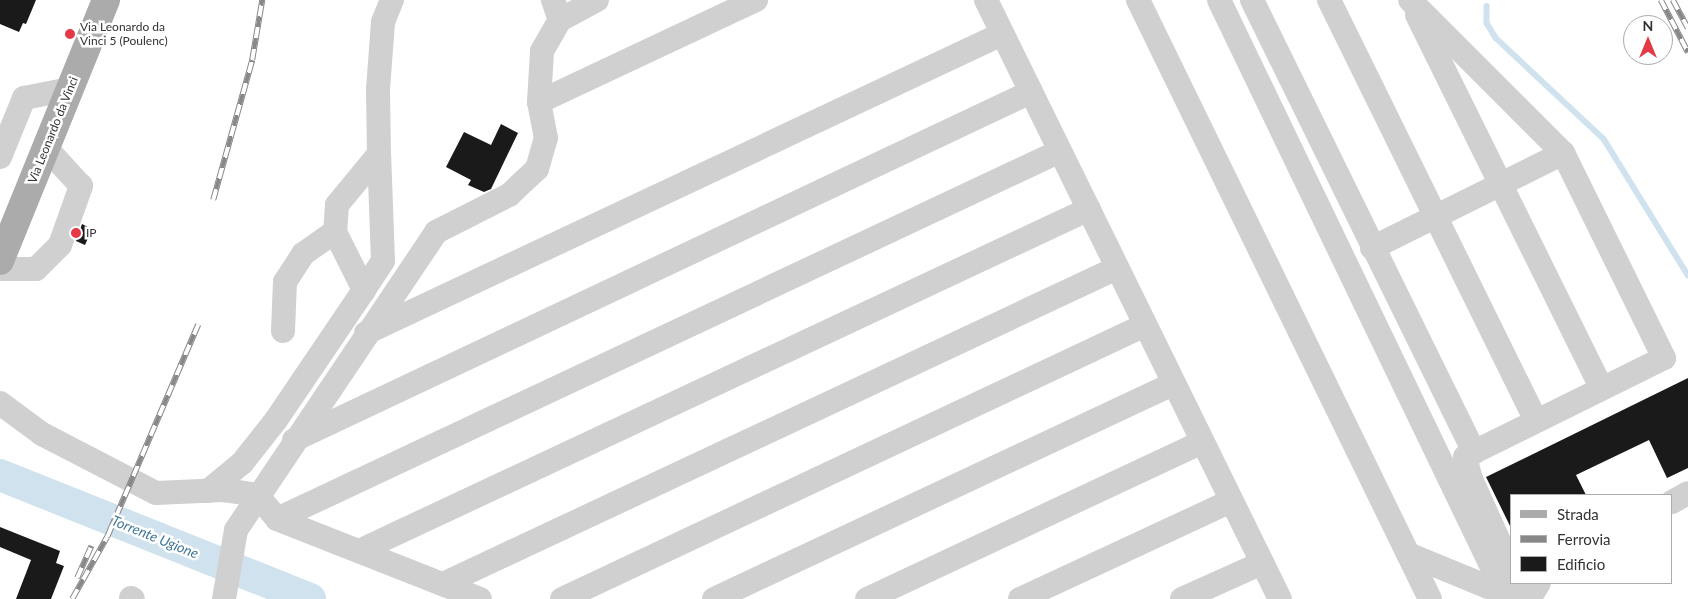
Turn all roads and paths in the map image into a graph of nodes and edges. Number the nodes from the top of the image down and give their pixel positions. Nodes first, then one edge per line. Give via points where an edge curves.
1 (106, 0) edge
2 (392, 0) edge
3 (597, 0) edge
4 (756, 0) edge
5 (986, 0) edge
6 (1138, 0) edge
7 (1219, 0) edge
8 (1252, 0) edge
9 (1330, 0) edge
10 (1410, 0) edge
11 (556, 10) edge
12 (1002, 34) junction
13 (70, 89) junction
14 (1031, 92) junction
15 (539, 102) junction
16 (46, 148) junction
17 (1060, 151) junction
18 (1563, 153) junction
19 (379, 154) junction
20 (0, 157) edge
21 (1500, 184) junction
22 (1089, 209) junction
23 (1435, 217) junction
24 (335, 232) junction
25 (1372, 248) junction
26 (0, 261) edge
27 (1118, 268) junction
28 (0, 269) edge
29 (364, 290) junction
30 (1145, 325) junction
31 (283, 331) dead end
32 (365, 334) junction
33 (1174, 384) junction
34 (1601, 388) junction
35 (0, 404) edge
36 (1536, 420) junction
37 (294, 440) junction
38 (1202, 442) junction
39 (1474, 452) junction
40 (208, 491) junction
41 (1688, 493) edge
42 (257, 495) junction
43 (1231, 501) junction
44 (1673, 501) edge
45 (277, 519) junction
46 (359, 551) junction
47 (1408, 554) junction
48 (1262, 563) junction
49 (1510, 566) edge
50 (443, 584) junction
51 (1518, 584) edge
52 (1539, 584) edge
53 (224, 599) edge
54 (480, 599) edge
55 (562, 599) edge
56 (714, 599) edge
57 (867, 599) edge
58 (1020, 599) edge
59 (1182, 599) edge
60 (1280, 599) edge
61 (1430, 599) edge
62 (1517, 599) edge
63 (1524, 599) edge
64 (1529, 599) edge

1 - 13 main road, Via Leonardo da Vinci
2 - 19 lane via 383,22 378,89
3 - 11 lane
4 - 15 lane
5 - 12 lane
6 - 47 lane
7 - 63 lane via 1490,563
8 - 25 lane
9 - 23 lane
10 - 18 lane
10 - 21 lane
11 - 15 lane via 542,51
12 - 14 lane
12 - 32 lane
13 - 16 main road, Via Leonardo da Vinci
13 - 20 lane via 24,98
14 - 17 lane
14 - 37 lane
15 - 32 lane via 546,138 537,169 510,196 436,232
16 - 26 main road, Via Leonardo da Vinci
16 - 28 lane via 81,186 60,244 36,269
17 - 22 lane
17 - 45 lane
18 - 21 lane
18 - 34 lane via 1664,358
19 - 24 lane via 337,205
19 - 29 lane via 383,261
21 - 23 lane
21 - 34 lane
22 - 27 lane
22 - 46 lane
23 - 25 lane
23 - 36 lane
24 - 29 lane
24 - 31 lane via 303,254 285,282
25 - 39 lane
27 - 30 lane
27 - 50 lane
29 - 40 lane via 276,420 242,463
30 - 33 lane
30 - 55 lane
32 - 37 lane
33 - 38 lane
33 - 56 lane
34 - 36 lane
35 - 40 lane via 42,434 156,493
36 - 39 lane
37 - 42 lane
38 - 43 lane
38 - 57 lane
39 - 49 lane via 1465,457 1471,479
40 - 42 lane
41 - 44 lane
42 - 45 lane
42 - 53 lane via 236,530
43 - 48 lane
43 - 58 lane
45 - 46 lane
46 - 50 lane
47 - 61 lane
47 - 62 lane
48 - 59 lane
48 - 60 lane
50 - 54 lane
51 - 63 lane
52 - 64 lane

